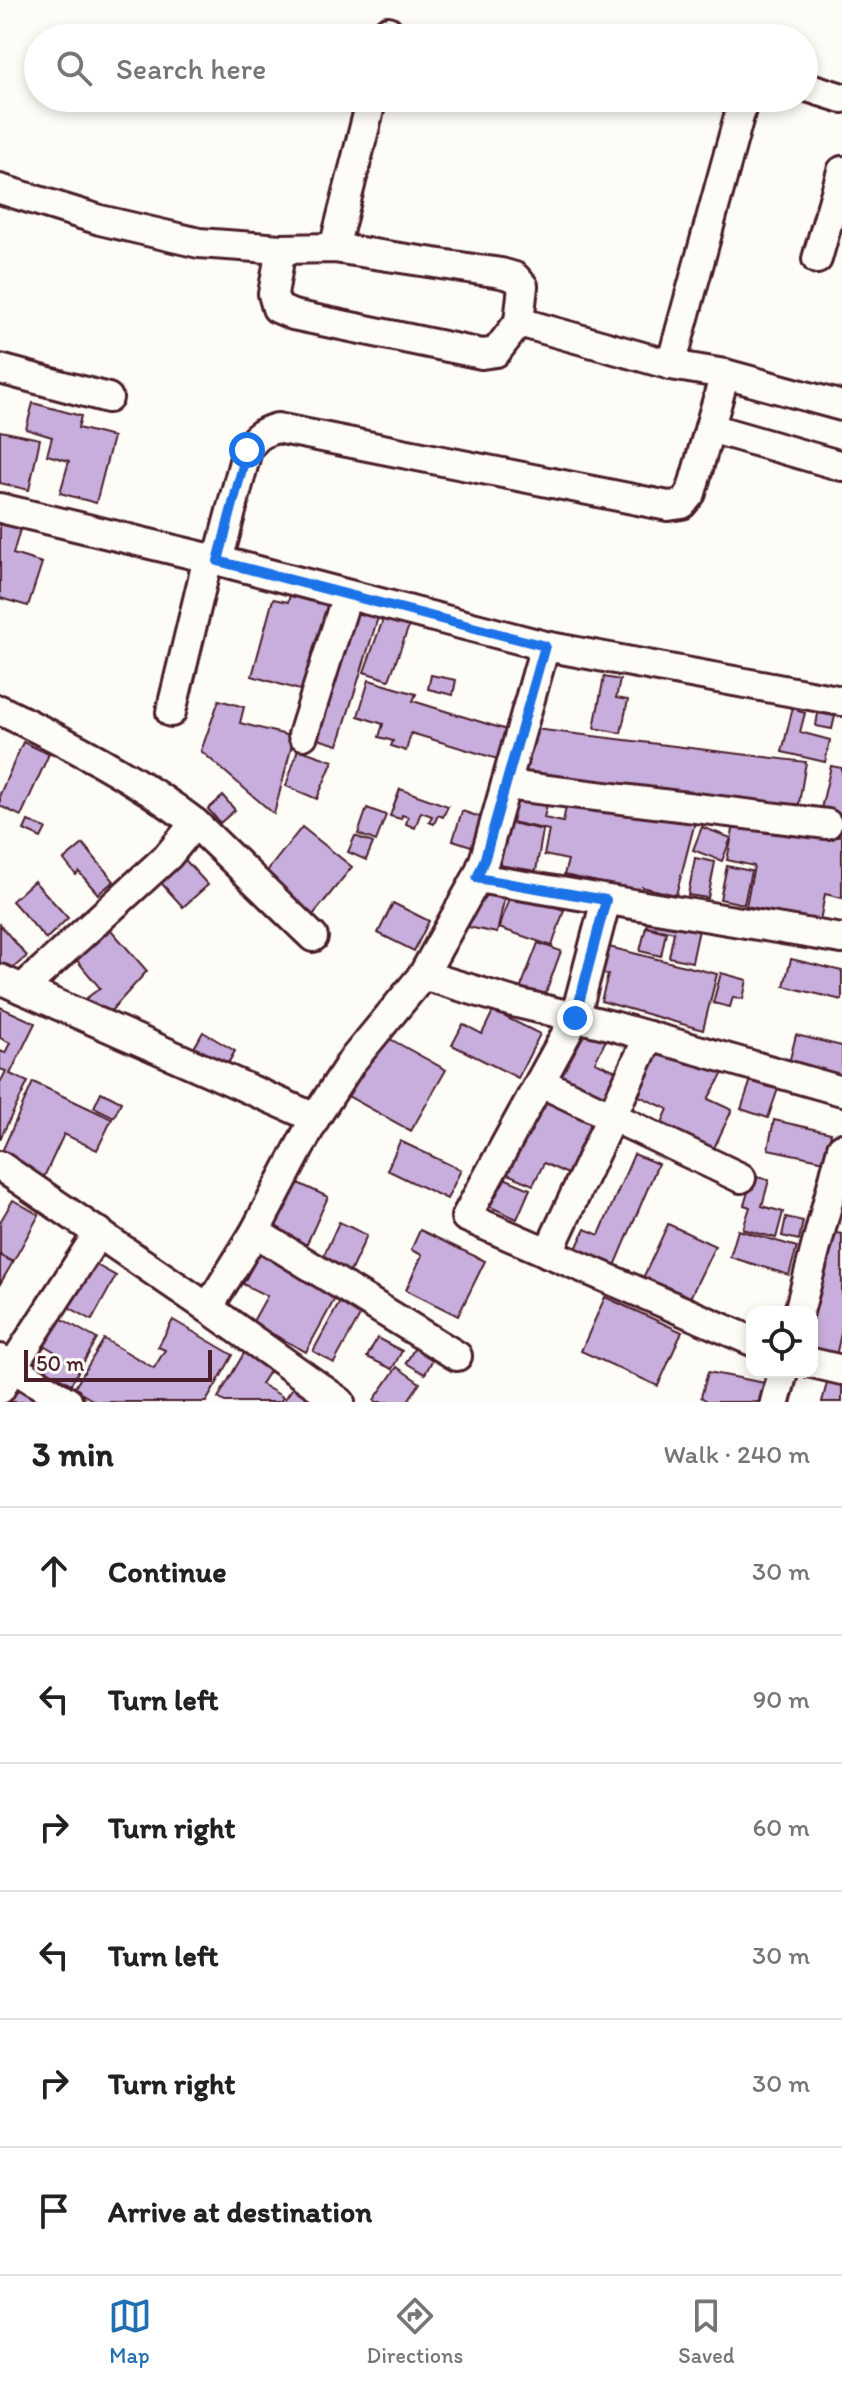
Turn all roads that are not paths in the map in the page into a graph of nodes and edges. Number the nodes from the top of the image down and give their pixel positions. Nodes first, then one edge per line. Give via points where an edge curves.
1 (818, 90) edge
2 (842, 98) edge
3 (368, 112) edge
4 (740, 112) edge
5 (842, 171) edge
6 (0, 189) edge
7 (334, 248) junction
8 (281, 249) junction
9 (817, 259) dead end
10 (519, 322) junction
11 (671, 365) junction
12 (0, 369) edge
13 (725, 374) junction
14 (108, 398) dead end
15 (842, 406) edge
16 (710, 428) junction
17 (842, 466) edge
18 (0, 508) edge
19 (213, 560) junction
20 (347, 595) junction
21 (545, 646) junction
22 (842, 701) edge
23 (0, 710) edge
24 (171, 712) dead end
25 (303, 735) dead end
26 (506, 785) junction
27 (195, 823) junction
28 (827, 824) dead end
29 (477, 878) junction
30 (606, 900) junction
31 (313, 937) dead end
32 (842, 939) edge
33 (423, 975) junction
34 (11, 984) edge
35 (575, 1018) junction
36 (649, 1036) junction
37 (540, 1082) junction
38 (842, 1091) edge
39 (611, 1116) junction
40 (315, 1118) junction
41 (842, 1148) edge
42 (0, 1166) edge
43 (741, 1178) dead end
44 (833, 1220) edge
45 (99, 1232) junction
46 (255, 1232) junction
47 (548, 1253) junction
48 (801, 1306) edge
49 (208, 1308) junction
50 (746, 1338) edge
51 (457, 1356) dead end
52 (818, 1364) edge
53 (842, 1370) edge
54 (4, 1372) edge
55 (781, 1378) edge
56 (68, 1402) edge
57 (340, 1402) edge
58 (775, 1402) edge

1 - 2 street
3 - 7 street
4 - 11 street
5 - 9 street
6 - 8 street via 199,243
7 - 8 street
7 - 10 street via 515,277 523,286
8 - 10 street via 273,294 277,308 293,315 482,354 496,352
10 - 11 street
11 - 13 street
12 - 14 street
13 - 15 street
13 - 16 street
16 - 17 street
16 - 19 street via 691,493 682,504 668,506 277,428 254,439 247,450
18 - 19 street
19 - 20 street
19 - 24 street
20 - 21 street
20 - 25 street
21 - 22 street
21 - 26 street
23 - 27 street via 158,795
26 - 28 street
26 - 29 street
27 - 31 street
27 - 34 street via 168,856
29 - 30 street
29 - 33 street
30 - 32 street
30 - 35 street
33 - 35 street
33 - 40 street via 352,1061
34 - 40 street
35 - 36 street
35 - 37 street
36 - 38 street
36 - 39 street
37 - 39 street
37 - 47 street via 466,1217
39 - 43 street
39 - 47 street
40 - 46 street
41 - 44 street
42 - 45 street
44 - 48 street
45 - 49 street
45 - 54 street
46 - 49 street
46 - 51 street
47 - 50 street
49 - 57 street
52 - 53 street
54 - 56 street
55 - 58 street

